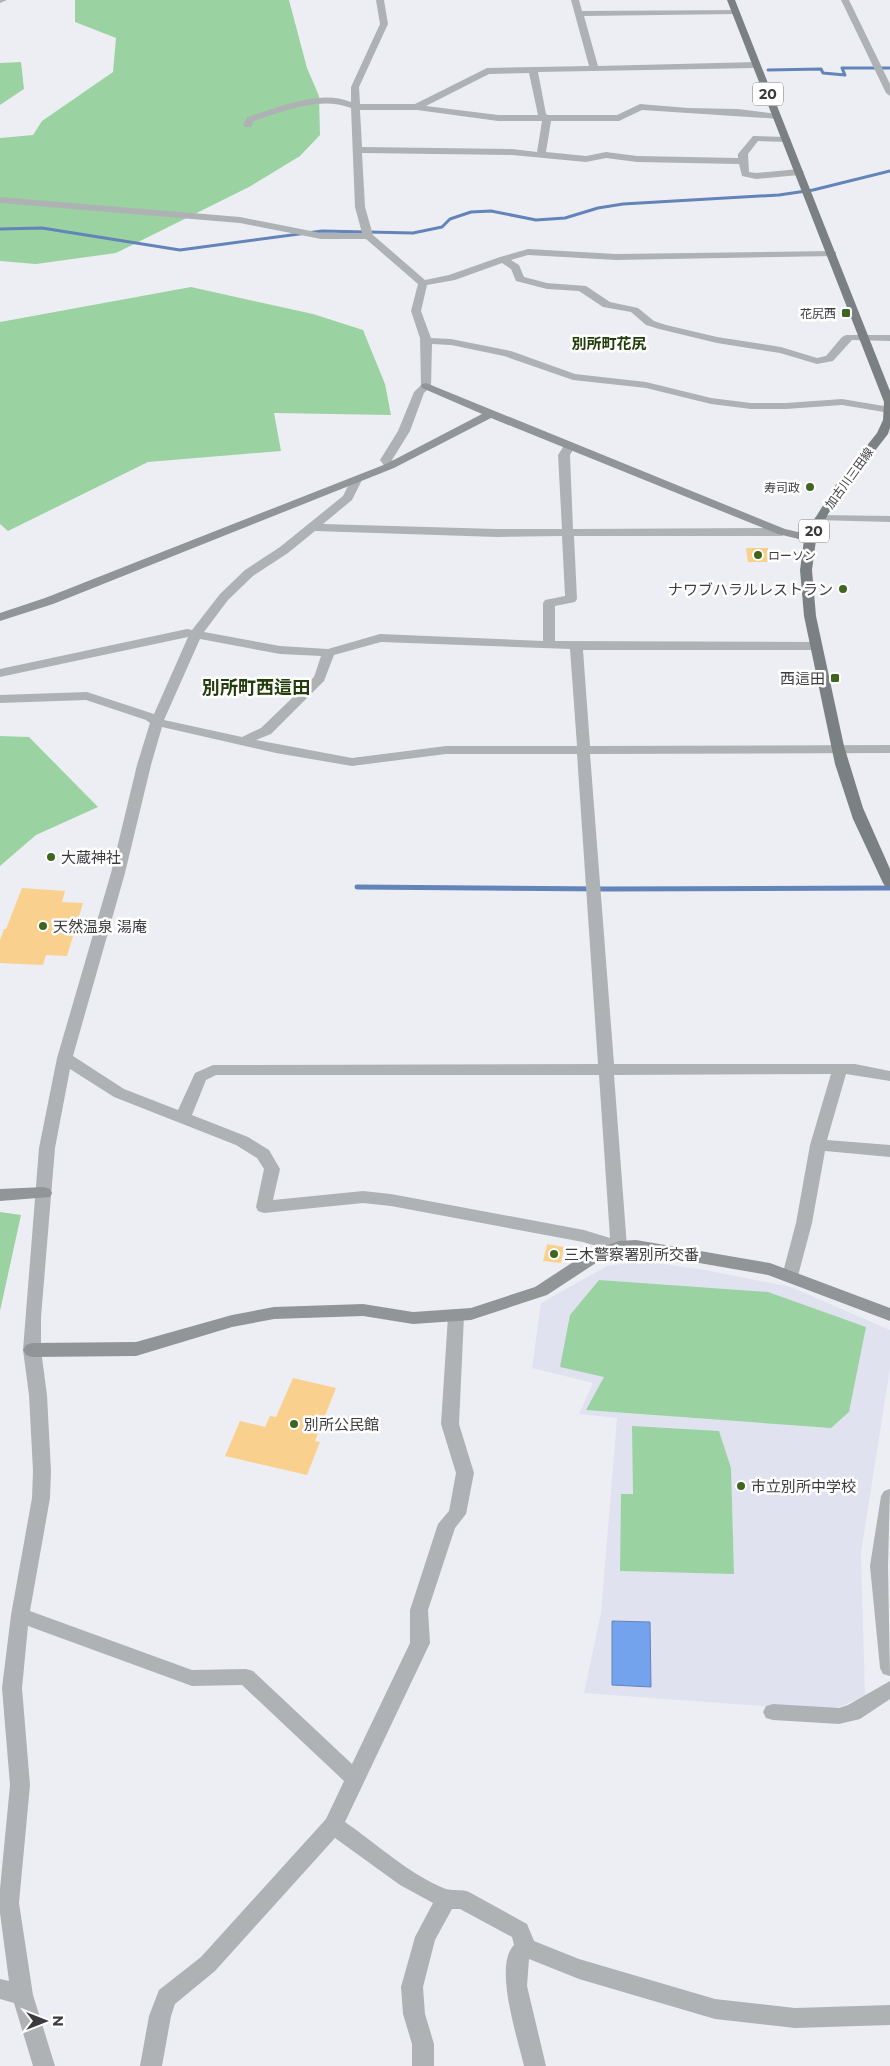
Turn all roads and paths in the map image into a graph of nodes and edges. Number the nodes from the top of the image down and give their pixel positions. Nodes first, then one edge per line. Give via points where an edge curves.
1 (380, 0) edge
2 (575, 0) edge
3 (731, 0) edge
4 (845, 0) edge
5 (736, 12) junction
6 (579, 14) junction
7 (756, 64) junction
8 (594, 68) junction
9 (534, 70) junction
10 (890, 93) edge
11 (356, 106) junction
12 (417, 106) junction
13 (544, 117) junction
14 (777, 117) junction
15 (248, 125) dead end
16 (786, 140) junction
17 (358, 150) junction
18 (541, 153) junction
19 (743, 161) junction
20 (799, 172) junction
21 (0, 200) edge
22 (368, 236) junction
23 (833, 254) junction
24 (503, 259) junction
25 (423, 282) junction
26 (863, 338) junction
27 (890, 338) edge
28 (427, 341) junction
29 (426, 386) junction
30 (890, 410) edge
31 (491, 414) junction
32 (569, 446) junction
33 (390, 466) junction
34 (356, 480) junction
35 (820, 518) junction
36 (890, 519) edge
37 (312, 527) junction
38 (782, 532) junction
39 (568, 533) junction
40 (811, 538) junction
41 (0, 617) edge
42 (196, 634) junction
43 (549, 645) junction
44 (576, 646) junction
45 (816, 646) junction
46 (328, 653) junction
47 (0, 673) edge
48 (0, 699) edge
49 (157, 722) junction
50 (244, 741) junction
51 (583, 749) junction
52 (890, 749) edge
53 (838, 750) junction
54 (890, 883) edge
55 (65, 1058) junction
56 (606, 1070) junction
57 (840, 1070) junction
58 (890, 1076) edge
59 (183, 1118) junction
60 (818, 1145) junction
61 (890, 1151) edge
62 (44, 1193) junction
63 (0, 1195) edge
64 (619, 1247) junction
65 (790, 1276) junction
66 (890, 1315) edge
67 (456, 1316) junction
68 (32, 1350) junction
69 (890, 1496) edge
70 (20, 1615) junction
71 (890, 1668) edge
72 (890, 1689) edge
73 (774, 1712) dead end
74 (355, 1779) junction
75 (333, 1826) junction
76 (446, 1900) junction
77 (526, 1948) junction
78 (0, 1989) edge
79 (22, 1995) junction
80 (890, 2015) edge
81 (44, 2066) edge
82 (151, 2066) edge
83 (423, 2066) edge
84 (535, 2066) edge

1 - 11 street via 384,24 355,87
2 - 6 street
3 - 5 main road, 20
4 - 10 street
5 - 6 street
5 - 7 main road, 20
6 - 8 street
7 - 8 street
7 - 14 main road, 20
8 - 9 street
9 - 12 street via 487,71
9 - 13 street
11 - 12 street
11 - 15 street via 322,100 298,104 250,119
11 - 17 street
12 - 13 street via 498,118
13 - 14 street via 619,118 640,107 650,107
13 - 18 street via 547,120
14 - 16 main road, 20
16 - 19 street via 756,138 743,154
16 - 20 main road, 20
17 - 18 street
17 - 22 street via 360,207
18 - 19 street via 586,159 606,156
19 - 20 street via 745,174
20 - 23 main road, 20
21 - 22 street via 240,220 321,236
22 - 25 street
23 - 24 street via 616,257 528,252
23 - 26 main road, 20
24 - 25 street via 451,278
24 - 26 street via 515,266 520,279 547,286 582,288 607,305 634,310 650,323 717,340 781,350 817,361 829,359 846,339
25 - 28 street via 416,311
26 - 27 street
26 - 30 main road, 20 via 884,386
28 - 29 street
28 - 30 street via 451,342 506,353 573,377 646,385 737,405 842,402
29 - 31 street
29 - 33 street via 419,392 404,430 386,460
30 - 35 main road, 加古川三田線 / 20 via 882,434
31 - 32 street
31 - 33 street
32 - 38 street
32 - 39 street via 564,455
33 - 34 street
34 - 37 street via 348,498
34 - 41 street via 49,601
35 - 36 street
35 - 40 main road, 加古川三田線 / 20
37 - 39 street
37 - 42 street via 250,573 224,597
38 - 39 street
38 - 40 street
39 - 43 street via 571,599 549,603
40 - 45 main road, 加古川三田線 / 20 via 805,578
42 - 46 street via 280,650
42 - 47 street via 187,633
42 - 49 street
43 - 44 street
43 - 46 street via 380,638
44 - 45 street
44 - 51 street
45 - 53 main road, 加古川三田線 / 20
46 - 50 street via 320,678 266,731
48 - 49 street via 87,696 151,716
49 - 50 street
49 - 55 street
50 - 51 street via 352,762 446,750
51 - 53 street
51 - 56 street
52 - 53 street
53 - 54 main road, 加古川三田線 / 20 via 861,821
55 - 59 street via 119,1093
55 - 62 street via 47,1148
56 - 57 street
56 - 59 street via 213,1070 200,1077
56 - 64 street
57 - 58 street
57 - 60 street
59 - 64 street via 242,1141 264,1154 272,1169 264,1207 363,1197 391,1200 584,1236
60 - 61 street
60 - 65 street via 804,1223
62 - 63 street
62 - 68 street
64 - 65 street via 645,1248 770,1269
64 - 67 street via 596,1255 541,1291
65 - 66 street
67 - 68 street via 413,1318 363,1310 274,1313 232,1320 136,1349
67 - 74 street via 450,1424 466,1473 457,1514 447,1524 419,1610 420,1644
68 - 70 street via 38,1404 41,1498
69 - 71 street via 879,1566
70 - 74 street via 192,1678 246,1677
70 - 79 street via 12,1688 20,1785 10,1903
72 - 73 street via 853,1713 838,1716
74 - 75 street
75 - 76 street via 407,1878
75 - 82 street via 208,1964 167,1997 160,2016
76 - 77 street via 462,1899 520,1931
76 - 83 street via 425,1937 412,1987 414,2014 423,2044
77 - 80 street via 579,1970 715,2009 794,2018
77 - 84 street via 518,1956 516,1986
78 - 79 street
79 - 81 street

